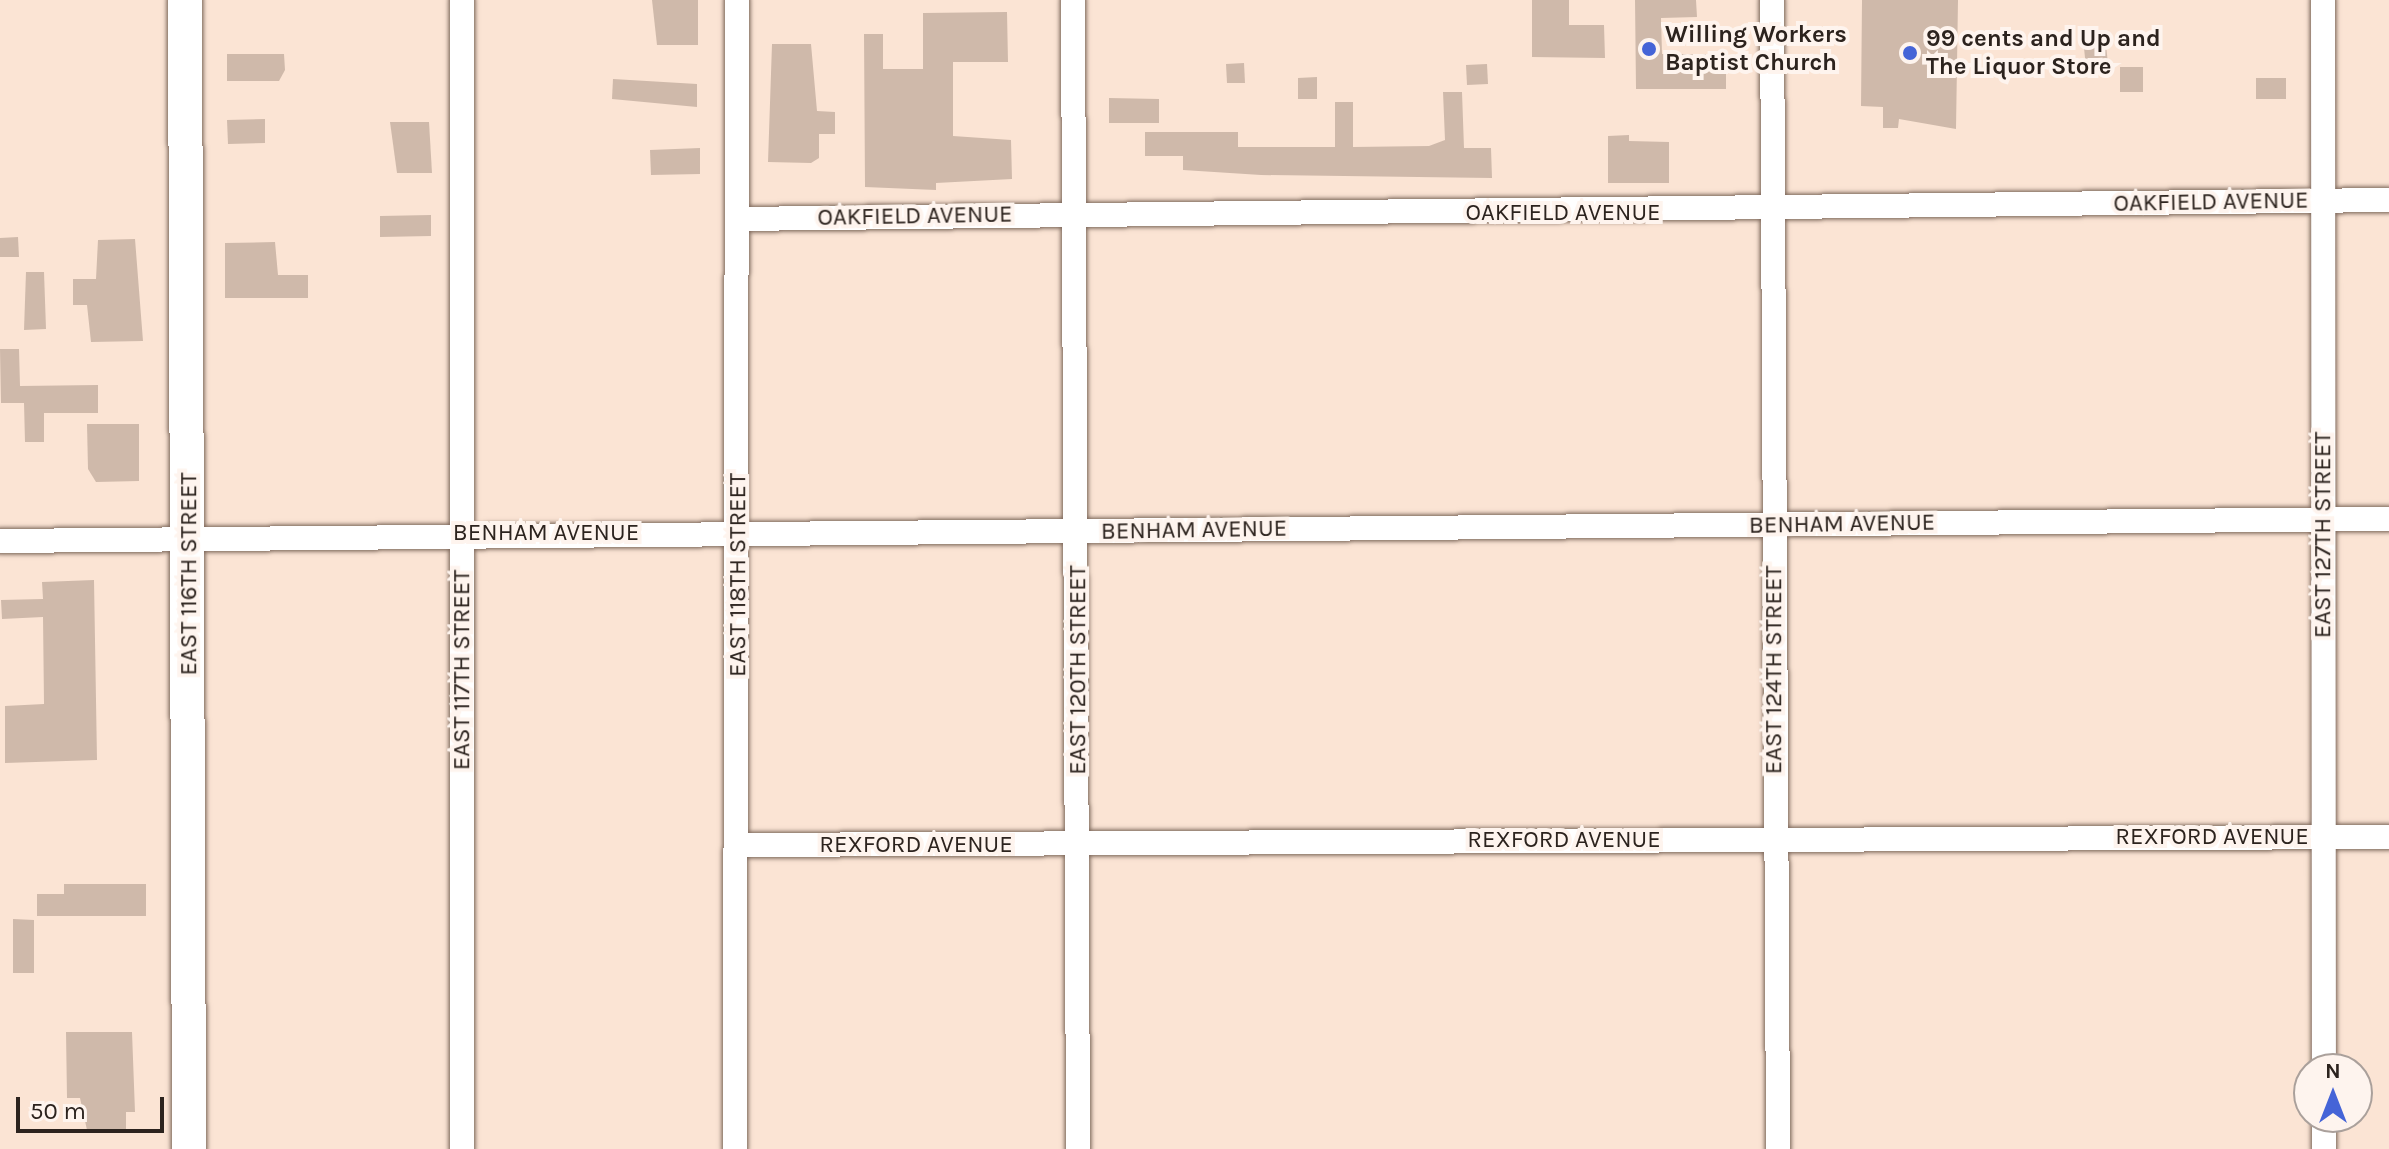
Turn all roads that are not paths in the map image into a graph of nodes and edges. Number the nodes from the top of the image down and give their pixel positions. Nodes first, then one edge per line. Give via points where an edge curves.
1 (185, 0) edge
2 (462, 0) edge
3 (737, 0) edge
4 (1073, 0) edge
5 (1772, 0) edge
6 (2323, 0) edge
7 (2323, 200) junction
8 (2389, 200) edge
9 (1773, 210) junction
10 (1074, 212) junction
11 (737, 219) junction
12 (2323, 519) junction
13 (2389, 519) edge
14 (1773, 525) junction
15 (462, 531) junction
16 (1078, 531) junction
17 (737, 535) junction
18 (190, 537) junction
19 (0, 541) edge
20 (2323, 837) junction
21 (2389, 837) edge
22 (1774, 838) junction
23 (740, 845) junction
24 (1078, 845) junction
25 (2324, 1053) edge
26 (189, 1149) edge
27 (462, 1149) edge
28 (735, 1149) edge
29 (1078, 1149) edge
30 (1778, 1149) edge

1 - 18 main road, EAST 116TH STREET
2 - 15 street, EAST 117TH STREET
3 - 11 street, EAST 118TH STREET
4 - 10 street, EAST 120TH STREET
5 - 9 street, EAST 124TH STREET
6 - 7 street, EAST 127TH STREET
7 - 8 street, OAKFIELD AVENUE
7 - 9 street, OAKFIELD AVENUE
7 - 12 street, EAST 127TH STREET
9 - 10 street, OAKFIELD AVENUE
9 - 14 street, EAST 124TH STREET
10 - 11 street, OAKFIELD AVENUE
10 - 16 street, EAST 120TH STREET
11 - 17 street, EAST 118TH STREET
12 - 13 street, BENHAM AVENUE
12 - 14 street, BENHAM AVENUE
12 - 20 street, EAST 127TH STREET
14 - 16 street, BENHAM AVENUE
14 - 22 street, EAST 124TH STREET
15 - 17 street, BENHAM AVENUE
15 - 18 street, BENHAM AVENUE
15 - 27 street, EAST 117TH STREET
16 - 17 street, BENHAM AVENUE
16 - 24 street, EAST 120TH STREET
17 - 23 street, EAST 118TH STREET
18 - 19 street, BENHAM AVENUE
18 - 26 main road, EAST 116TH STREET
20 - 21 street, REXFORD AVENUE
20 - 22 street, REXFORD AVENUE
20 - 25 street, EAST 127TH STREET
22 - 24 street, REXFORD AVENUE
22 - 30 street, EAST 124TH STREET
23 - 24 street, REXFORD AVENUE
23 - 28 street, EAST 118TH STREET
24 - 29 street, EAST 120TH STREET

